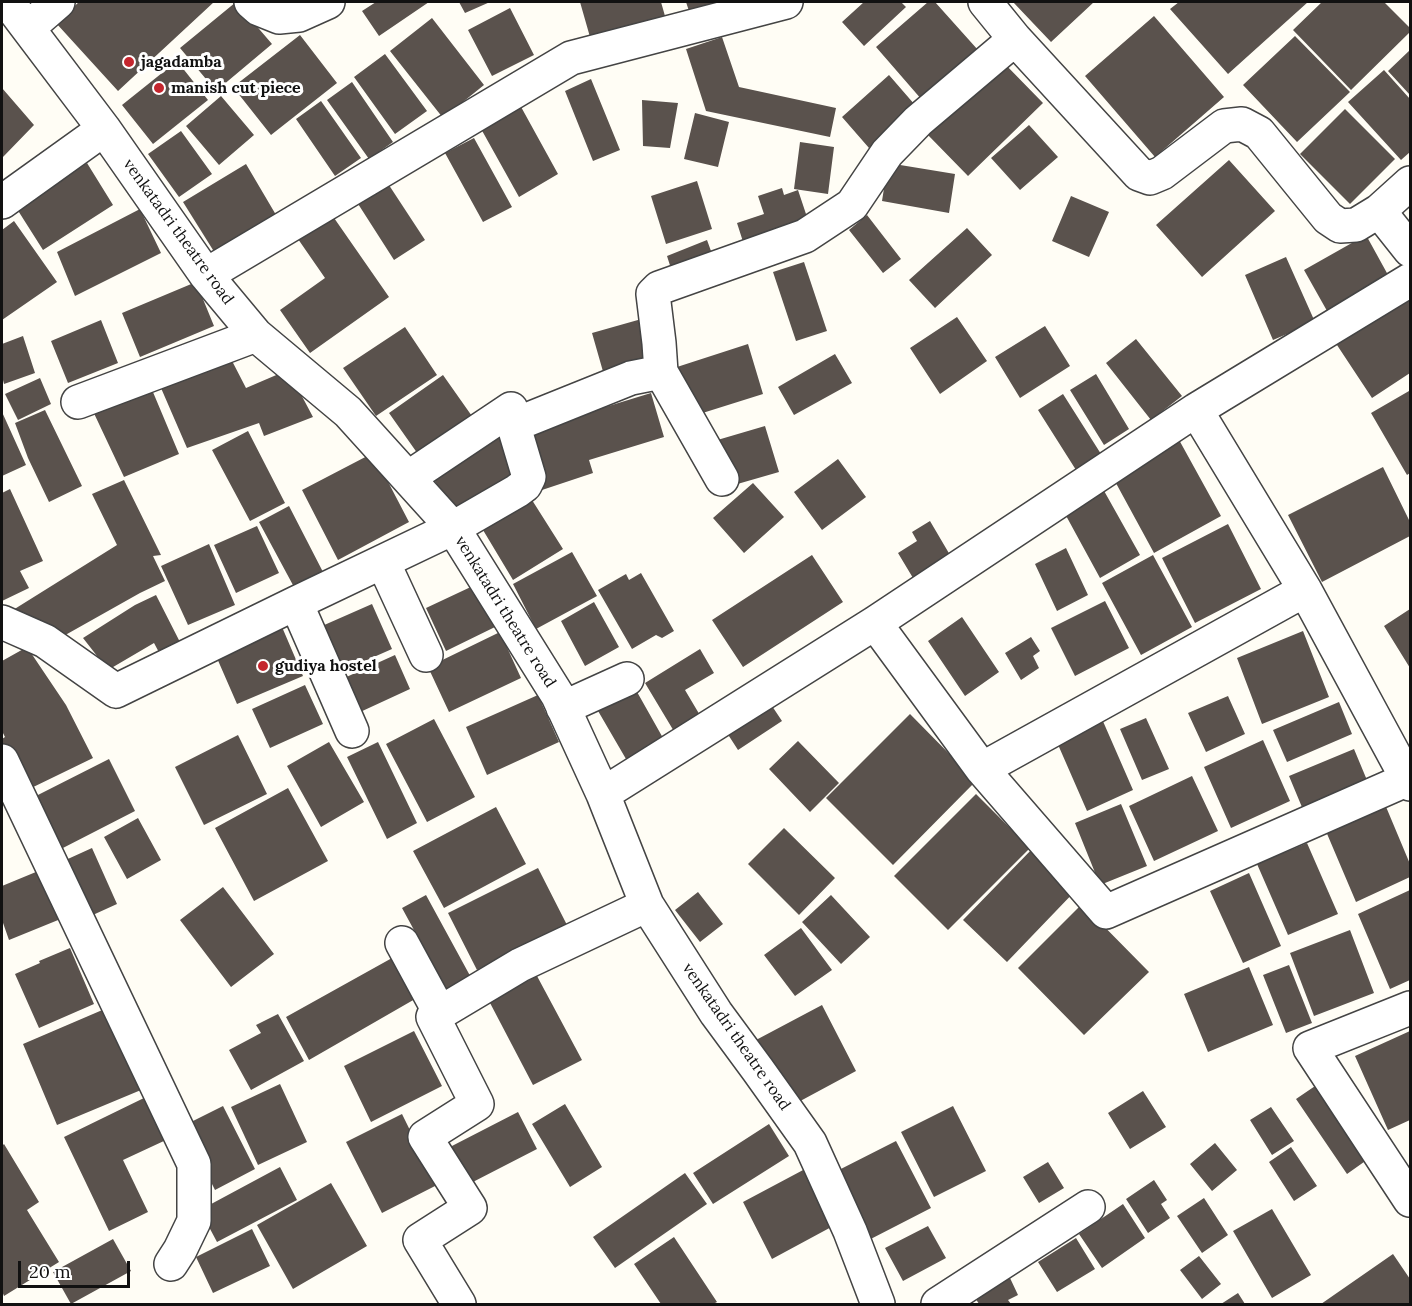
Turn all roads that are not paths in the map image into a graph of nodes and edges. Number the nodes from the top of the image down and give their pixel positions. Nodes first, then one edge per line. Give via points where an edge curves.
1 (8, 2) edge
2 (58, 2) edge
3 (252, 2) edge
4 (328, 2) edge
5 (786, 2) edge
6 (985, 2) edge
7 (28, 28) junction
8 (1015, 39) junction
9 (104, 129) junction
10 (1410, 183) edge
11 (2, 202) edge
12 (1379, 211) junction
13 (1410, 250) edge
14 (206, 275) junction
15 (1410, 280) edge
16 (256, 335) junction
17 (661, 372) junction
18 (78, 402) dead end
19 (511, 409) dead end
20 (1196, 410) junction
21 (408, 478) junction
22 (722, 479) dead end
23 (453, 528) junction
24 (383, 562) junction
25 (1305, 590) junction
26 (296, 603) junction
27 (2, 622) edge
28 (875, 623) junction
29 (426, 655) dead end
30 (627, 679) dead end
31 (563, 708) junction
32 (352, 731) dead end
33 (2, 761) edge
34 (982, 769) junction
35 (1409, 782) edge
36 (603, 794) junction
37 (647, 904) junction
38 (402, 943) dead end
39 (1410, 1008) edge
40 (440, 1013) junction
41 (1410, 1200) edge
42 (1088, 1207) dead end
43 (171, 1264) dead end
44 (459, 1305) edge
45 (878, 1305) edge
46 (938, 1305) edge

1 - 7 street, venkatadri theatre road
2 - 7 street
3 - 4 street via 279,17 299,15
5 - 14 street via 571,58
6 - 8 street
7 - 9 street, venkatadri theatre road
8 - 12 street via 1139,174 1150,178 1162,173 1224,126 1242,124 1259,133 1328,218 1340,226 1356,225
8 - 17 street via 918,121 887,153 852,205 805,236 659,288 653,294
9 - 11 street
9 - 14 street, venkatadri theatre road
10 - 12 street
12 - 13 street
14 - 16 street, venkatadri theatre road
15 - 20 street
16 - 18 street
16 - 21 street, venkatadri theatre road via 348,412
17 - 22 street
17 - 23 street via 631,378 519,423 515,430 529,477 525,485
19 - 21 street
20 - 25 street
20 - 28 street
21 - 23 street, venkatadri theatre road
23 - 24 street
23 - 31 street, venkatadri theatre road
24 - 26 street
24 - 29 street
25 - 34 street
25 - 35 street
26 - 27 street via 116,691 45,641
26 - 32 street
28 - 34 street
28 - 36 street
30 - 31 street
31 - 36 street, venkatadri theatre road
33 - 43 street via 194,1164 194,1221
34 - 35 street via 1106,912
36 - 37 street, venkatadri theatre road
37 - 40 street via 520,964
37 - 45 street, venkatadri theatre road via 716,1013 810,1143
38 - 40 street
39 - 41 street via 1310,1048
40 - 44 street via 433,1017 477,1104 425,1137 470,1208 420,1240
42 - 46 street

